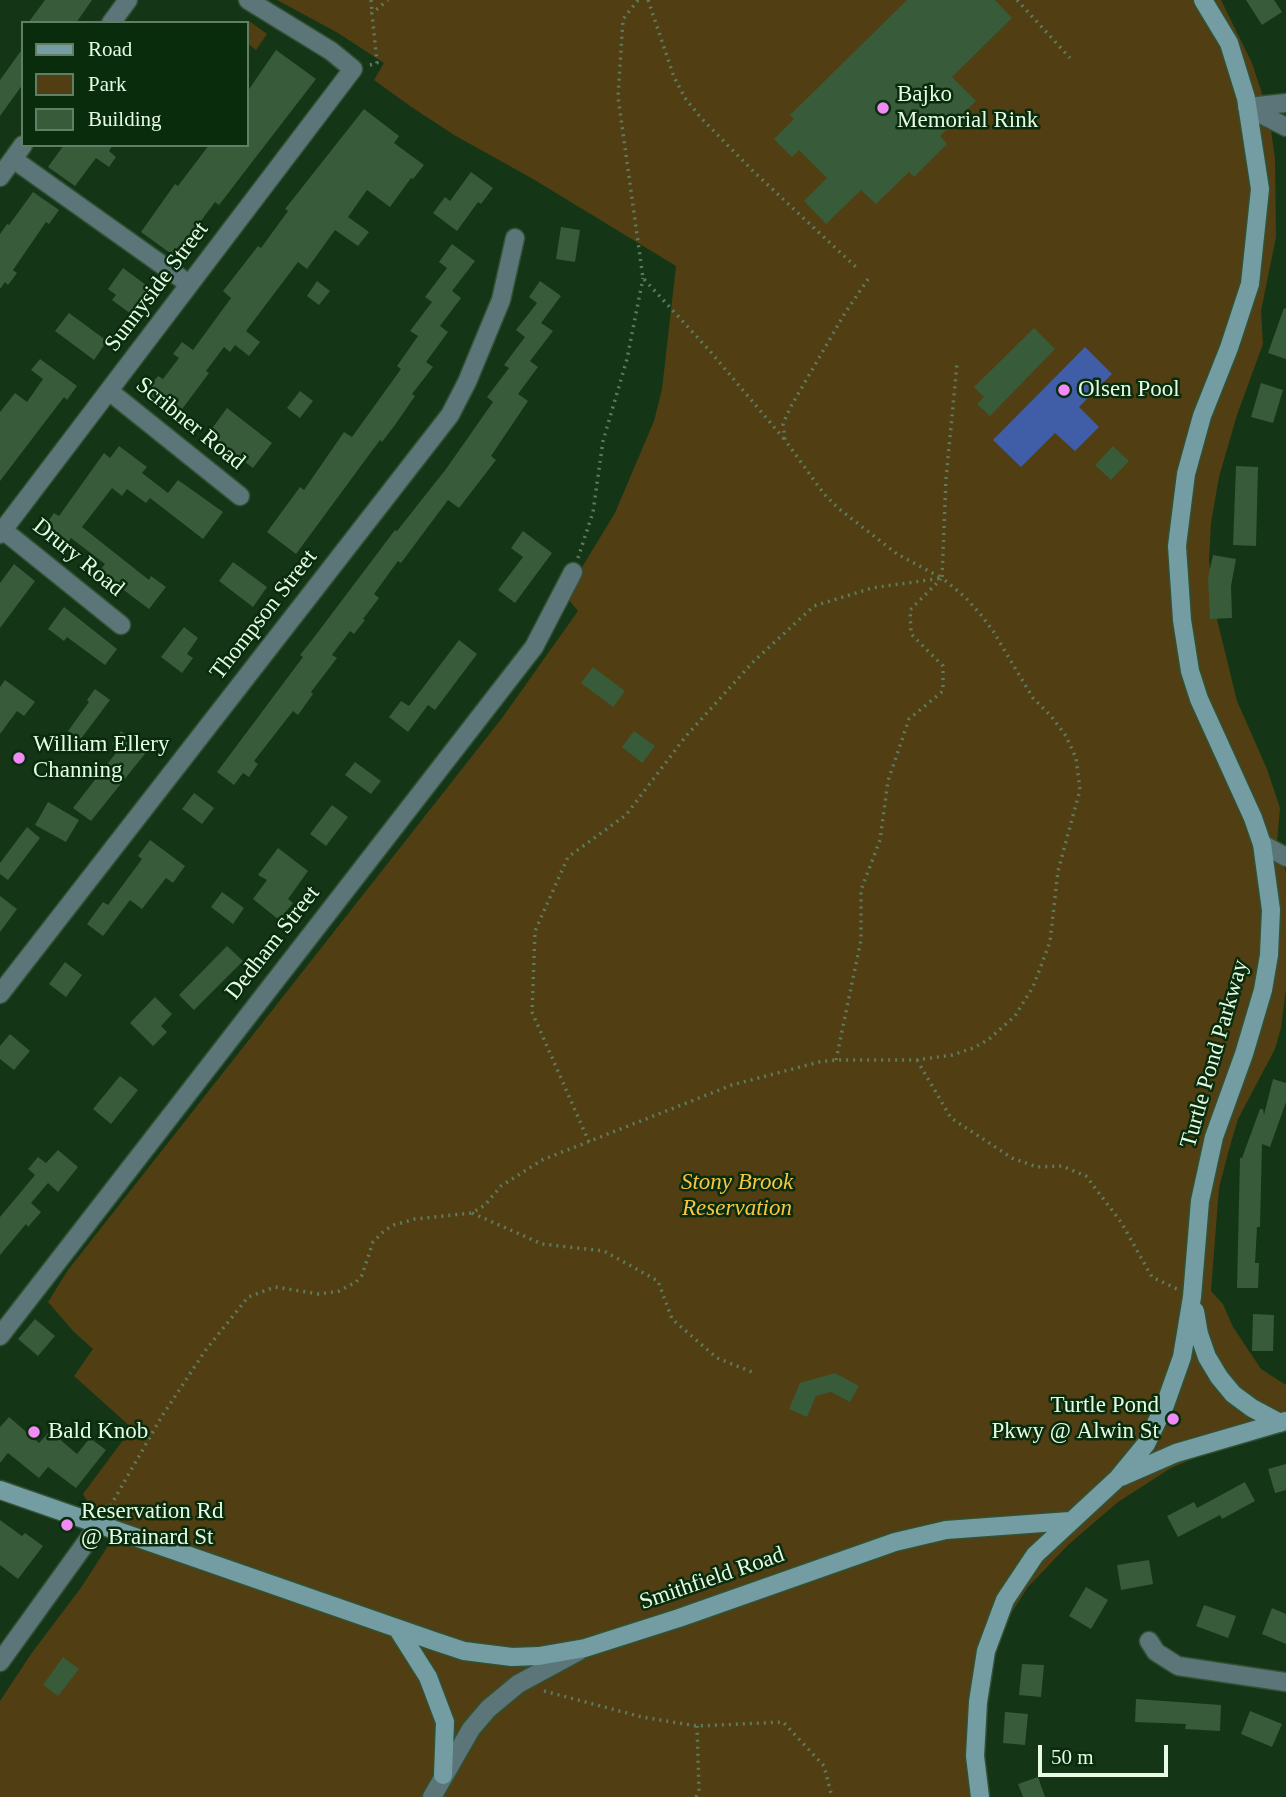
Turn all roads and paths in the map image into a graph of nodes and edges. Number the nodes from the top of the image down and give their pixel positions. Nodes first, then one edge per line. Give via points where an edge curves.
1 (128, 0) edge
2 (248, 0) edge
3 (371, 0) edge
4 (388, 0) edge
5 (638, 0) edge
6 (648, 0) edge
7 (1017, 0) edge
8 (1203, 0) edge
9 (372, 13) junction
10 (112, 21) edge
11 (1070, 58) dead end
12 (353, 69) junction
13 (1286, 103) edge
14 (1247, 107) junction
15 (1286, 127) edge
16 (18, 152) edge
17 (0, 177) edge
18 (515, 238) dead end
19 (857, 268) dead end
20 (643, 278) junction
21 (868, 279) dead end
22 (189, 284) junction
23 (957, 364) dead end
24 (109, 391) junction
25 (785, 440) junction
26 (240, 496) dead end
27 (2, 532) edge
28 (573, 572) joint
29 (942, 578) junction
30 (121, 625) dead end
31 (1262, 844) junction
32 (1286, 857) edge
33 (0, 994) edge
34 (836, 1059) junction
35 (917, 1060) junction
36 (590, 1142) junction
37 (472, 1213) junction
38 (1192, 1297) junction
39 (0, 1336) edge
40 (752, 1372) dead end
41 (1283, 1422) edge
42 (1118, 1478) junction
43 (0, 1490) edge
44 (1070, 1521) junction
45 (98, 1526) junction
46 (397, 1628) junction
47 (1149, 1641) dead end
48 (585, 1648) junction
49 (0, 1662) edge
50 (1286, 1682) edge
51 (518, 1684) junction
52 (698, 1726) junction
53 (443, 1775) junction
54 (432, 1797) edge
55 (696, 1797) edge
56 (832, 1797) edge
57 (980, 1797) edge

1 - 10 street
2 - 12 street
3 - 9 path
4 - 9 path
5 - 20 path via 623,19 618,97
6 - 19 path via 679,90 754,172
7 - 11 path
8 - 14 main road, Turtle Pond Parkway via 1229,43
9 - 12 path via 377,63
12 - 22 street, Sunnyside Street
13 - 14 street
14 - 15 street
14 - 31 main road, Turtle Pond Parkway via 1260,189 1250,284 1202,416 1186,474 1177,546 1190,671
16 - 17 street
16 - 22 street
18 - 33 street, Thompson Street via 501,300 450,415
20 - 25 path
20 - 28 path via 628,359 603,441 593,512
21 - 25 path via 790,408 783,424
22 - 24 street, Sunnyside Street
23 - 29 path
24 - 26 street, Scribner Road
24 - 27 street, Sunnyside Street
25 - 29 path via 838,508 897,554
27 - 30 street, Drury Road
28 - 39 street, Dedham Street via 534,647
29 - 34 path via 910,610 911,634 943,666 943,691 908,719 888,781 880,840 861,890 861,940
29 - 35 path via 981,615 1033,698 1066,736 1076,758 1080,790 1058,871 1050,942 1025,1002 1002,1029 973,1048
29 - 36 path via 872,588 814,606 720,698 626,815 568,857 535,931 532,1012
31 - 32 street
31 - 38 main road, Turtle Pond Parkway via 1271,910 1269,955 1247,1044 1214,1137 1200,1201
34 - 35 path
34 - 36 path via 732,1085
35 - 38 path via 951,1118 1012,1158 1037,1167 1062,1166 1086,1176 1121,1222 1152,1277
36 - 37 path via 542,1160 495,1191
37 - 40 path via 542,1244 604,1251 658,1281 672,1320 717,1358
37 - 45 path via 415,1219 385,1230 373,1242 362,1275 339,1291 319,1294 275,1287 248,1297 162,1416
38 - 41 main road via 1199,1334 1219,1377 1252,1408
38 - 42 main road, Turtle Pond Parkway via 1182,1357 1165,1405 1146,1444
41 - 42 main road via 1176,1453
42 - 44 main road, Turtle Pond Parkway
43 - 45 main road
44 - 48 main road, Smithfield Road via 946,1530 895,1542
44 - 57 main road, Turtle Pond Parkway via 1035,1555 1005,1600 986,1651 975,1756
45 - 46 main road
45 - 49 street
46 - 48 main road via 464,1651 512,1657
46 - 53 main road via 428,1677 445,1721
47 - 50 street via 1156,1652 1178,1666
48 - 51 street, Smithfield Road
51 - 52 path via 642,1717
51 - 53 street, Smithfield Road via 471,1729
52 - 55 path
52 - 56 path via 783,1722 824,1766
53 - 54 street, Smithfield Road

